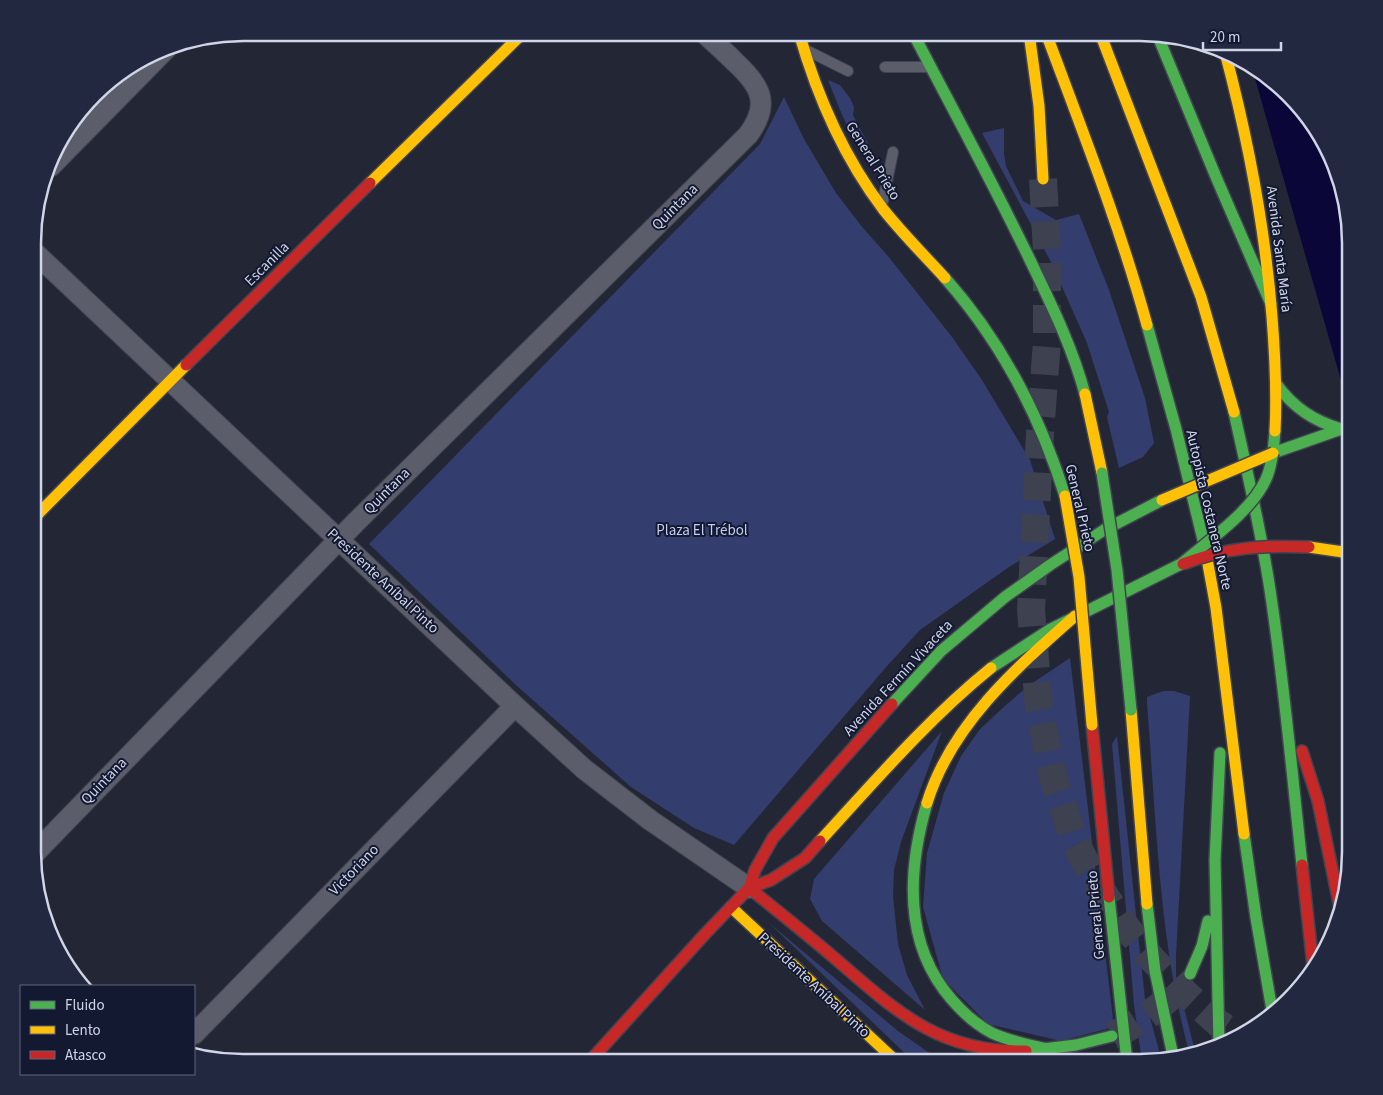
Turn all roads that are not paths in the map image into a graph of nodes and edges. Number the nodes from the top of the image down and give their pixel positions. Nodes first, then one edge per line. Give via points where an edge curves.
1 (515, 41) edge
2 (713, 41) edge
3 (801, 41) edge
4 (917, 41) edge
5 (1030, 41) edge
6 (1049, 41) edge
7 (1103, 41) edge
8 (1161, 43) edge
9 (803, 48) junction
10 (1227, 61) edge
11 (152, 63) edge
12 (885, 67) dead end
13 (930, 67) junction
14 (848, 71) dead end
15 (893, 152) dead end
16 (61, 155) edge
17 (1043, 179) tunnel mouth
18 (882, 207) junction
19 (41, 259) edge
20 (1272, 304) junction
21 (170, 380) junction
22 (1277, 385) junction
23 (1342, 426) edge
24 (1342, 429) edge
25 (1274, 453) junction
26 (41, 511) edge
27 (339, 540) junction
28 (1342, 552) edge
29 (1181, 564) junction
30 (1075, 616) junction
31 (1224, 674) junction
32 (515, 706) junction
33 (1285, 706) junction
34 (41, 847) edge
35 (1215, 860) junction
36 (749, 888) junction
37 (1337, 894) edge
38 (731, 907) junction
39 (1312, 957) edge
40 (1190, 974) dead end
41 (1271, 1005) edge
42 (195, 1033) edge
43 (1112, 1036) tunnel mouth
44 (1220, 1037) edge
45 (1046, 1048) junction
46 (1172, 1051) edge
47 (596, 1054) edge
48 (889, 1054) edge
49 (1126, 1054) edge

1 - 21 main road, Escanilla
2 - 27 street, Quintana via 748,74 759,90 761,109 748,135
3 - 9 main road, General Prieto
4 - 13 main road, General Prieto
5 - 17 main road via 1040,106
6 - 31 main road, Autopista Costanera Norte via 1109,203 1156,356 1204,542
7 - 33 main road via 1201,297 1220,362 1248,475 1270,589
8 - 20 main road
9 - 14 lane
9 - 18 main road, General Prieto via 834,127
10 - 20 main road, Avenida Santa María via 1258,193
11 - 16 street
12 - 13 lane
13 - 46 main road, General Prieto, bridge via 1012,223 1065,334 1090,414 1117,570 1145,890 1156,972
15 - 18 lane
18 - 49 main road, General Prieto, bridge via 946,279 1007,365 1029,403 1064,496 1079,577 1114,961
19 - 21 street, Presidente Aníbal Pinto
20 - 22 main road, Avenida Santa María
21 - 26 main road, Escanilla
21 - 27 street, Presidente Aníbal Pinto
22 - 23 main road via 1293,406 1315,421
22 - 25 main road, Avenida Santa María
24 - 25 main road, Avenida Fermín Vivaceta
25 - 29 main road, Avenida Santa María, bridge via 1267,478 1257,496
25 - 36 main road, Avenida Fermín Vivaceta, bridge via 1162,500 1104,530 1004,597 941,651 773,838
27 - 32 street, Presidente Aníbal Pinto
27 - 34 street, Quintana
28 - 29 main road, bridge via 1277,544 1233,548
29 - 30 main road, Avenida Fermín Vivaceta
30 - 36 main road, Avenida Fermín Vivaceta via 1024,646 969,686 918,734 805,858 771,880
30 - 45 main road via 1004,683 952,749 934,784 913,868 912,898 920,948 930,972 959,1009 979,1025 998,1036
31 - 35 main road
31 - 41 main road, Autopista Costanera Norte via 1250,878
32 - 36 street, Presidente Aníbal Pinto via 584,769 650,820
32 - 42 street, Victoriano
33 - 37 main road via 1318,800
33 - 39 main road
35 - 40 main road via 1206,931
35 - 44 main road
36 - 38 main road, Avenida Fermín Vivaceta
36 - 45 main road via 892,1005 926,1028 979,1048 1009,1051
38 - 47 main road, Avenida Fermín Vivaceta
38 - 48 main road, Presidente Aníbal Pinto
43 - 45 main road via 1086,1045

